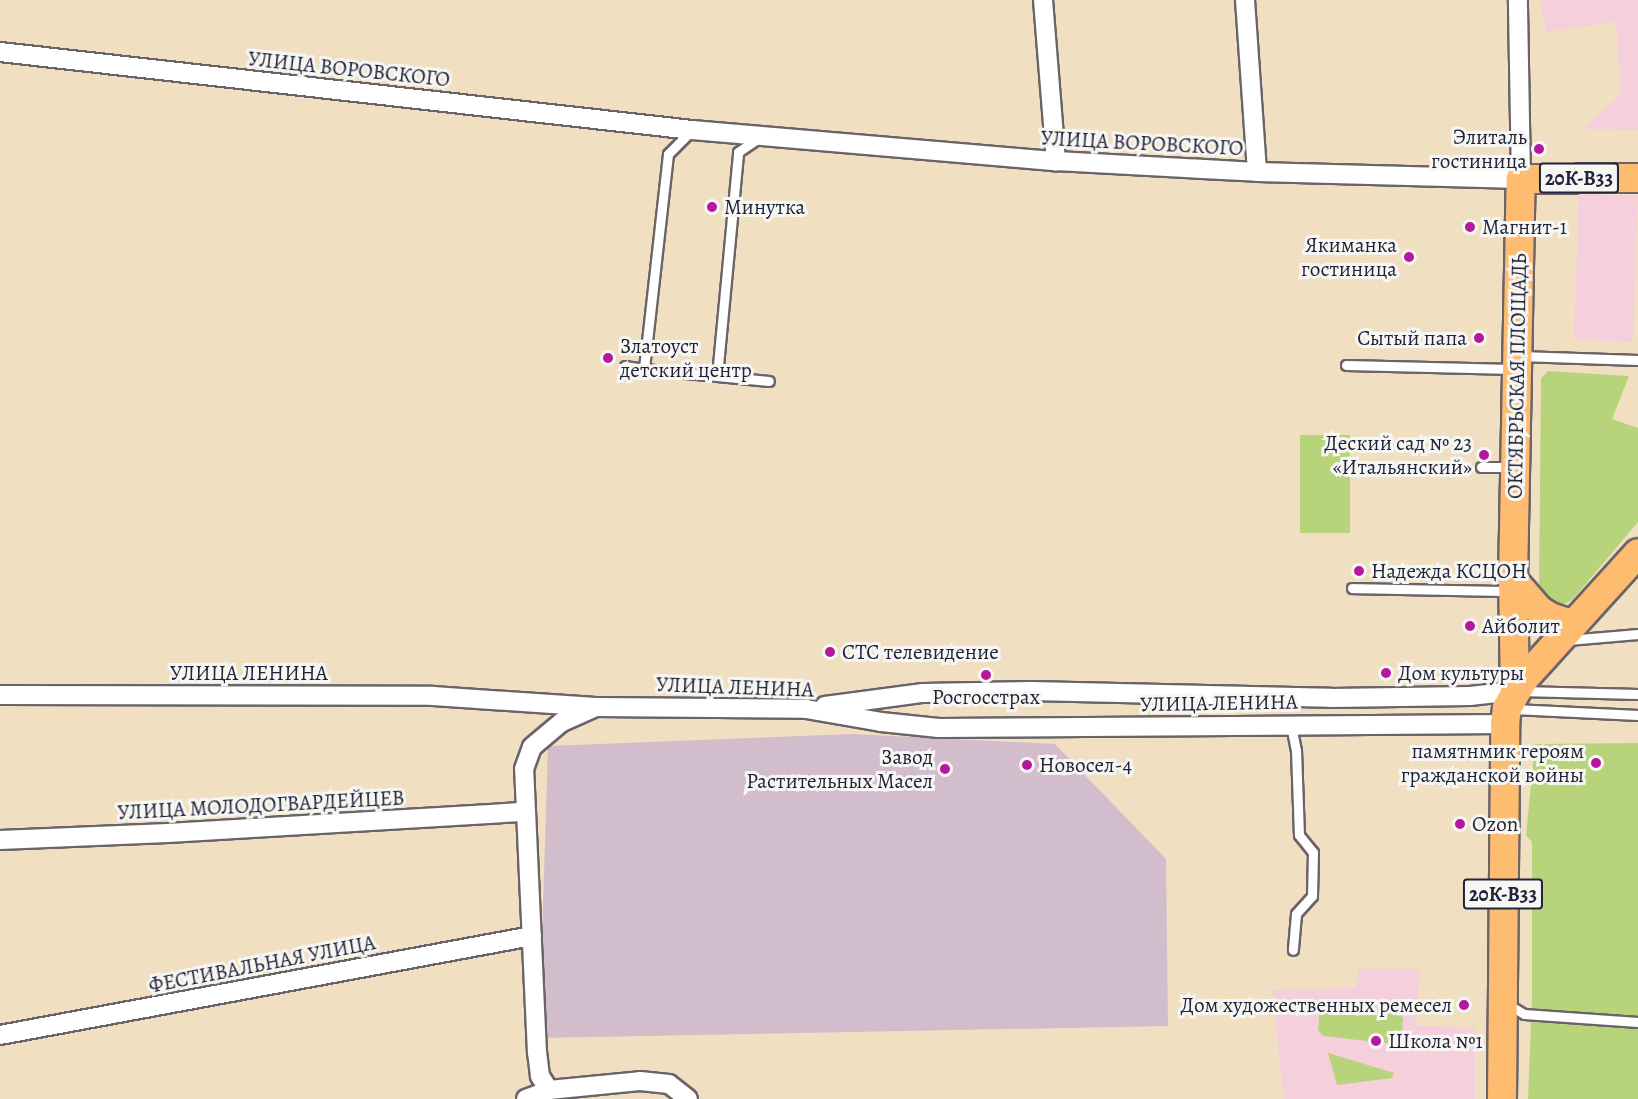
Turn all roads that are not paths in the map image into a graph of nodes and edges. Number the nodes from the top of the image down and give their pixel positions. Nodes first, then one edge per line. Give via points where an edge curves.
1 (1043, 0) edge
2 (1245, 0) edge
3 (1518, 0) edge
4 (0, 52) edge
5 (692, 130) junction
6 (762, 136) junction
7 (1056, 161) junction
8 (1257, 172) junction
9 (1638, 178) edge
10 (1521, 179) junction
11 (1638, 360) edge
12 (1517, 362) junction
13 (1346, 365) dead end
14 (625, 366) dead end
15 (644, 369) junction
16 (717, 376) junction
17 (769, 381) dead end
18 (1481, 467) dead end
19 (1515, 467) junction
20 (1638, 553) edge
21 (1514, 585) junction
22 (1352, 588) dead end
23 (1564, 632) junction
24 (1638, 634) edge
25 (1638, 694) edge
26 (0, 695) edge
27 (596, 707) junction
28 (1509, 708) junction
29 (806, 709) junction
30 (1638, 715) edge
31 (1291, 725) junction
32 (524, 812) junction
33 (0, 840) edge
34 (532, 936) junction
35 (1293, 950) dead end
36 (1502, 1000) junction
37 (1638, 1023) edge
38 (0, 1035) edge
39 (549, 1090) junction
40 (526, 1099) edge
41 (688, 1099) edge
42 (1502, 1099) edge

1 - 7 street
2 - 8 street
3 - 10 street
4 - 5 street, УЛИЦА ВОРОВСКОГО
5 - 6 street, УЛИЦА ВОРОВСКОГО
5 - 15 lane via 668,154
6 - 7 street, УЛИЦА ВОРОВСКОГО
6 - 16 lane via 738,152
7 - 8 street, УЛИЦА ВОРОВСКОГО
8 - 10 street, УЛИЦА ВОРОВСКОГО
9 - 10 main road, 20К-В33
10 - 12 main road, ОКТЯБРЬСКАЯ ПЛОЩАДЬ / 20К-В33
11 - 12 lane
12 - 13 lane
12 - 19 main road, ОКТЯБРЬСКАЯ ПЛОЩАДЬ / 20К-В33
14 - 15 lane
15 - 16 lane
16 - 17 lane
18 - 19 lane
19 - 21 main road, ОКТЯБРЬСКАЯ ПЛОЩАДЬ / 20К-В33
20 - 23 main road
21 - 22 lane
21 - 23 main road
21 - 28 main road, ОКТЯБРЬСКАЯ ПЛОЩАДЬ / 20К-В33
23 - 24 lane
23 - 28 main road
25 - 28 lane
26 - 27 street, УЛИЦА ЛЕНИНА via 434,696
27 - 29 street, УЛИЦА ЛЕНИНА
27 - 32 street via 562,723 532,747 524,769
28 - 29 street via 1470,696 1331,698 1031,691 922,693
28 - 30 lane
28 - 31 street, УЛИЦА ЛЕНИНА
28 - 36 main road, ОКТЯБРЬСКАЯ ПЛОЩАДЬ / 20К-В33
29 - 31 street, УЛИЦА ЛЕНИНА via 939,728
31 - 35 lane via 1296,750 1299,836 1313,852 1312,896 1296,914
32 - 33 street, УЛИЦА МОЛОДОГВАРДЕЙЦЕВ
32 - 34 street
34 - 38 street, ФЕСТИВАЛЬНАЯ УЛИЦА
34 - 39 street via 537,1053 540,1076
36 - 37 lane via 1524,1014
36 - 42 main road, ОКТЯБРЬСКАЯ ПЛОЩАДЬ / 20К-В33
39 - 40 street
39 - 41 street via 640,1081 669,1084

